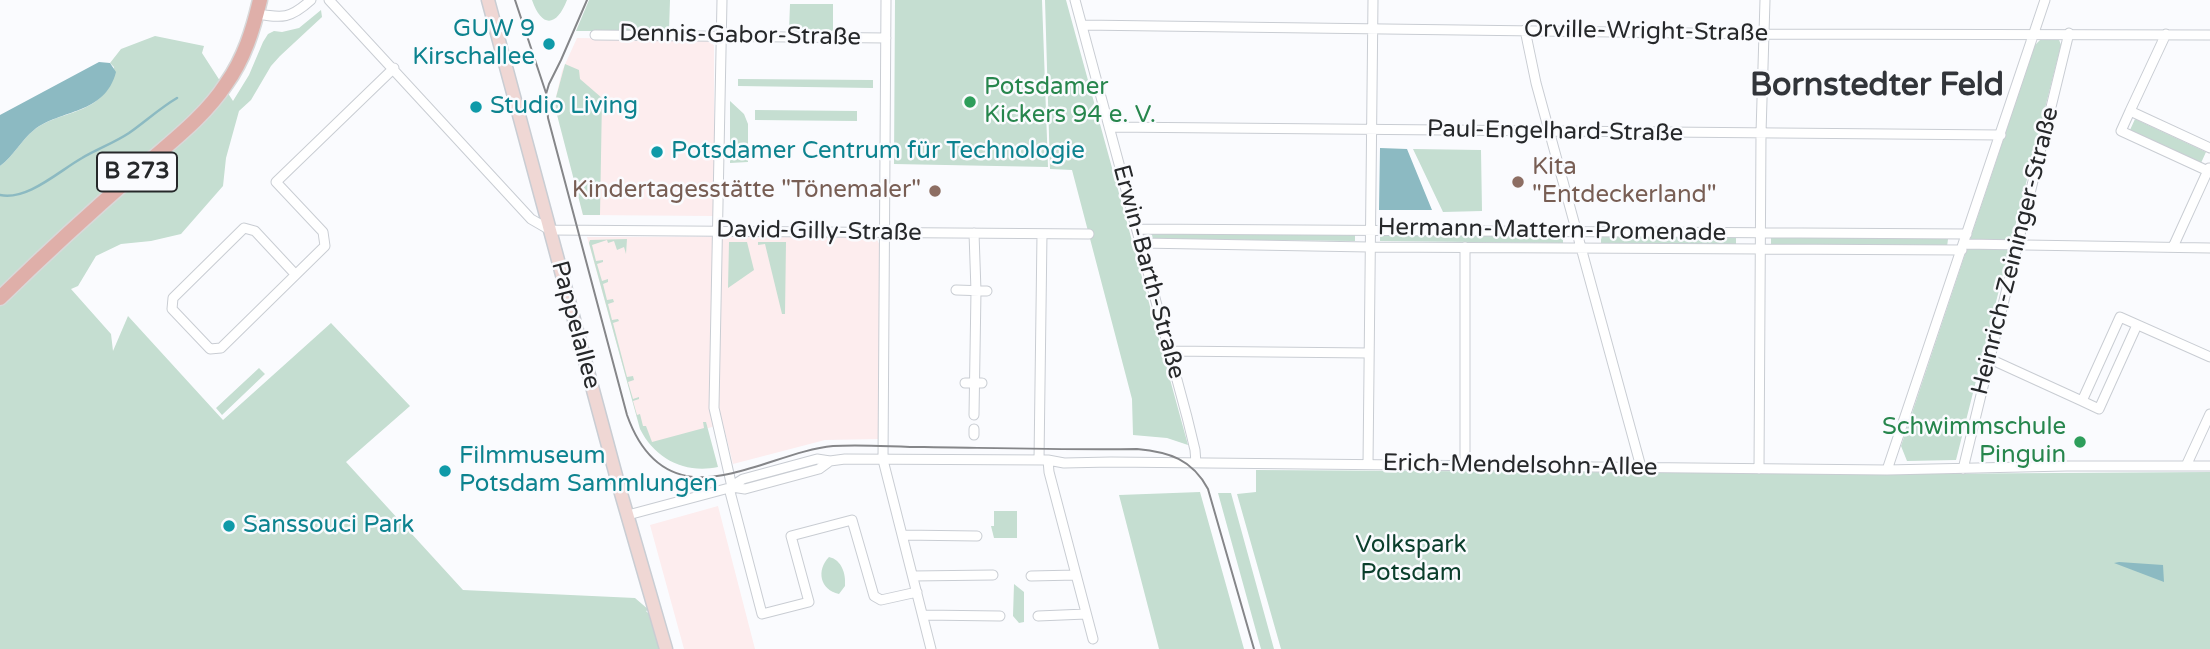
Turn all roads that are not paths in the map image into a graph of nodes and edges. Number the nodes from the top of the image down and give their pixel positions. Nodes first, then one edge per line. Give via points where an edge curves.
1 (311, 0) edge
2 (329, 0) edge
3 (488, 0) edge
4 (722, 0) edge
5 (886, 0) edge
6 (1075, 0) edge
7 (1373, 0) edge
8 (1765, 0) edge
9 (2045, 0) edge
10 (258, 7) edge
11 (1082, 25) junction
12 (1372, 29) junction
13 (1525, 30) junction
14 (2069, 33) junction
15 (1764, 34) junction
16 (2034, 34) junction
17 (2166, 34) junction
18 (595, 35) dead end
19 (2210, 35) edge
20 (721, 36) junction
21 (886, 38) junction
22 (394, 68) junction
23 (2130, 111) junction
24 (1109, 127) junction
25 (1371, 129) junction
26 (1549, 131) junction
27 (1761, 133) junction
28 (2001, 135) junction
29 (2210, 148) edge
30 (2209, 169) edge
31 (1136, 229) junction
32 (1370, 229) junction
33 (550, 230) junction
34 (719, 231) junction
35 (1576, 231) junction
36 (885, 233) junction
37 (974, 233) junction
38 (1042, 234) junction
39 (1089, 234) dead end
40 (1762, 234) junction
41 (1140, 243) junction
42 (1964, 243) junction
43 (2018, 244) junction
44 (1370, 247) junction
45 (1465, 247) junction
46 (2173, 247) junction
47 (1581, 248) junction
48 (2210, 248) edge
49 (1762, 249) junction
50 (295, 274) junction
51 (956, 290) dead end
52 (976, 291) junction
53 (987, 291) dead end
54 (0, 298) edge
55 (2137, 325) junction
56 (1169, 351) junction
57 (1369, 353) junction
58 (2210, 357) edge
59 (1990, 359) junction
60 (2081, 401) junction
61 (2210, 414) edge
62 (974, 415) dead end
63 (883, 460) junction
64 (1044, 460) junction
65 (1196, 463) junction
66 (1368, 464) junction
67 (1465, 465) junction
68 (2186, 466) junction
69 (2210, 466) edge
70 (1641, 467) junction
71 (1759, 469) junction
72 (1962, 469) junction
73 (1887, 470) junction
74 (730, 487) junction
75 (628, 515) junction
76 (902, 535) junction
77 (976, 536) dead end
78 (993, 575) dead end
79 (1076, 575) junction
80 (913, 576) junction
81 (1031, 576) dead end
82 (917, 592) junction
83 (1086, 614) junction
84 (923, 615) junction
85 (1000, 616) dead end
86 (1038, 616) dead end
87 (1093, 639) dead end
88 (666, 649) edge
89 (931, 649) edge

1 - 10 street via 282,18
2 - 22 street
3 - 33 street, Pappelallee
4 - 20 street
5 - 21 street
6 - 11 street, Erwin-Barth-Straße
7 - 12 street
8 - 15 street
9 - 16 street
10 - 54 main road, B 273 via 239,63 203,112
11 - 12 street, Orville-Wright-Straße
11 - 24 street, Erwin-Barth-Straße
12 - 13 street, Orville-Wright-Straße
12 - 25 street
13 - 15 street, Orville-Wright-Straße
13 - 26 street
14 - 16 street, Orville-Wright-Straße
14 - 17 street, Orville-Wright-Straße
14 - 43 street, Heinrich-Zeininger-Straße
15 - 16 street, Orville-Wright-Straße
15 - 27 street
16 - 28 street
17 - 19 street, Orville-Wright-Straße
17 - 23 street
18 - 20 street, Dennis-Gabor-Straße
20 - 21 street, Dennis-Gabor-Straße
20 - 34 street
21 - 36 street
22 - 33 street via 531,219
22 - 50 street via 276,182 323,232 325,246
23 - 29 street
23 - 30 street via 2121,131
24 - 25 street, Paul-Engelhard-Straße
24 - 31 street, Erwin-Barth-Straße
25 - 26 street, Paul-Engelhard-Straße
25 - 32 street
26 - 27 street, Paul-Engelhard-Straße
26 - 35 street
27 - 28 street, Paul-Engelhard-Straße
27 - 40 street
28 - 42 street
30 - 46 street
31 - 32 street, Hermann-Mattern-Promenade
31 - 41 street, Erwin-Barth-Straße
32 - 35 street, Hermann-Mattern-Promenade
32 - 44 street
33 - 34 street, David-Gilly-Straße
33 - 75 street, Pappelallee
34 - 36 street, David-Gilly-Straße
34 - 74 street via 714,408
35 - 40 street, Hermann-Mattern-Promenade
35 - 47 street
36 - 37 street, David-Gilly-Straße
36 - 63 street
37 - 38 street, David-Gilly-Straße
37 - 52 street
38 - 39 street, David-Gilly-Straße
38 - 64 street
40 - 42 street, Hermann-Mattern-Promenade
40 - 49 street
41 - 44 street, Hermann-Mattern-Promenade
41 - 56 street, Erwin-Barth-Straße
42 - 43 street, Hermann-Mattern-Promenade
42 - 49 street, Hermann-Mattern-Promenade
42 - 73 street
43 - 46 street, Hermann-Mattern-Promenade
43 - 59 street, Heinrich-Zeininger-Straße
44 - 45 street, Hermann-Mattern-Promenade
44 - 57 street
45 - 47 street, Hermann-Mattern-Promenade
45 - 67 street
46 - 48 street, Hermann-Mattern-Promenade
47 - 49 street, Hermann-Mattern-Promenade
47 - 70 street
49 - 71 street
50 - 50 street via 221,348 210,349 172,309 173,298 244,228 255,231
51 - 52 street
52 - 53 street
52 - 62 street
55 - 58 street
55 - 60 street via 2120,317
55 - 60 street via 2099,409
56 - 57 street
56 - 65 street, Erwin-Barth-Straße
57 - 66 street
59 - 60 street
59 - 72 street, Heinrich-Zeininger-Straße
61 - 68 street
63 - 64 street, Erich-Mendelsohn-Allee
63 - 74 street, Erich-Mendelsohn-Allee via 817,459 743,479
63 - 76 street
64 - 65 street, Erich-Mendelsohn-Allee
64 - 79 street
65 - 66 street, Erich-Mendelsohn-Allee
66 - 67 street, Erich-Mendelsohn-Allee
67 - 70 street, Erich-Mendelsohn-Allee
68 - 69 street, Erich-Mendelsohn-Allee
68 - 72 street, Erich-Mendelsohn-Allee
70 - 71 street, Erich-Mendelsohn-Allee
71 - 73 street, Erich-Mendelsohn-Allee
72 - 73 street, Erich-Mendelsohn-Allee
74 - 75 street, Erich-Mendelsohn-Allee
74 - 82 street via 762,614 809,602 791,537 852,520 874,596 881,600
75 - 88 street, Pappelallee
76 - 77 street
76 - 80 street
78 - 80 street
79 - 81 street
79 - 83 street
80 - 82 street
82 - 84 street
83 - 86 street
83 - 87 street
84 - 85 street
84 - 89 street

